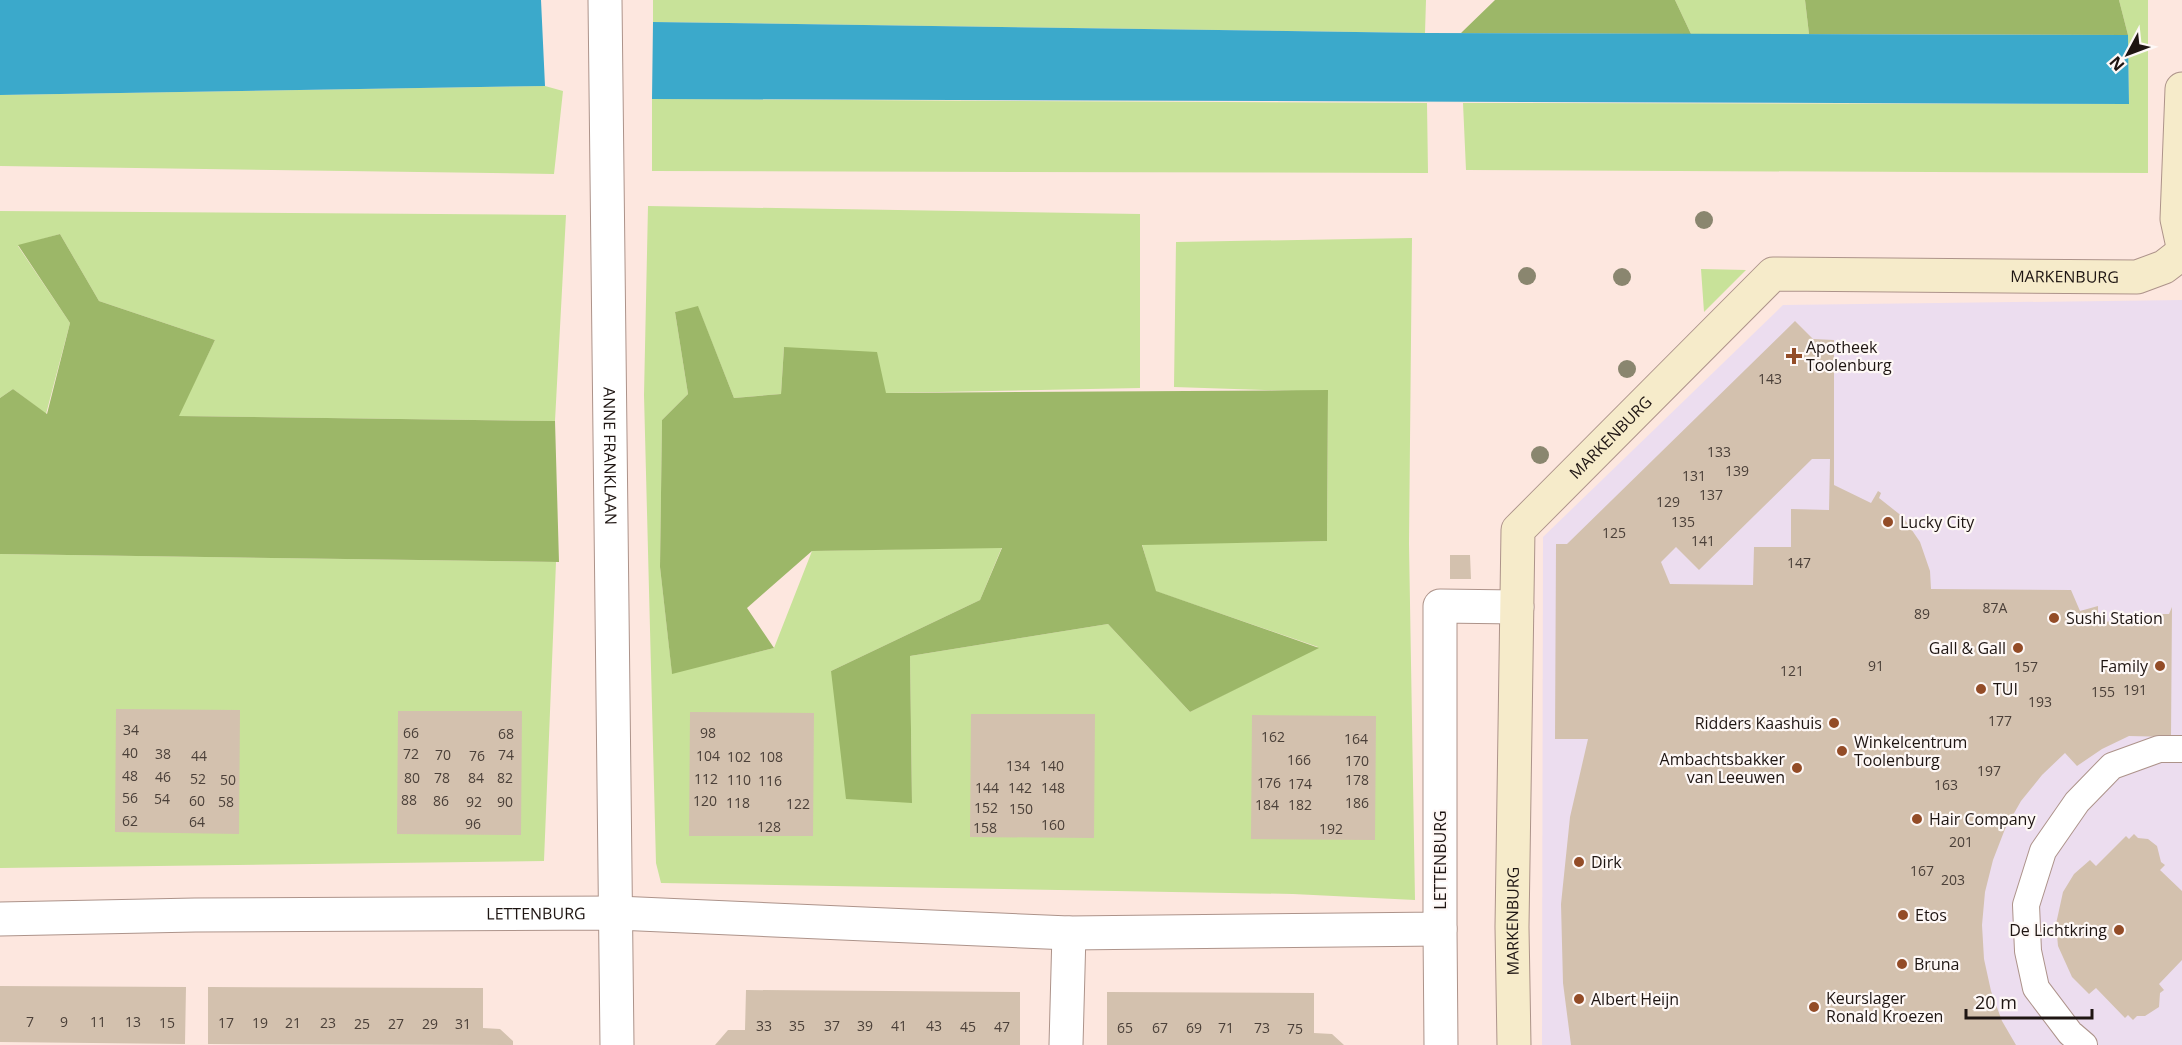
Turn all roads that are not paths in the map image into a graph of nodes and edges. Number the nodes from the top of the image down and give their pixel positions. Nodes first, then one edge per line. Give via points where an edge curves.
1 (605, 0) edge
2 (2182, 89) edge
3 (2182, 242) edge
4 (2182, 254) edge
5 (1517, 607) junction
6 (2182, 749) edge
7 (617, 913) junction
8 (0, 919) edge
9 (1440, 929) junction
10 (1069, 933) junction
11 (617, 1045) edge
12 (1066, 1045) edge
13 (1440, 1045) edge
14 (1514, 1045) edge
15 (2084, 1045) edge

1 - 7 street, ANNE FRANKLAAN
2 - 3 street via 2177,219
4 - 5 street, MARKENBURG via 2137,278 1773,274 1518,530
5 - 9 street, LETTENBURG via 1440,606
5 - 14 street, MARKENBURG
6 - 15 lane via 2159,749 2112,766 2077,802 2043,851 2026,905 2030,960 2036,987 2070,1033
7 - 8 street, LETTENBURG
7 - 10 street, LETTENBURG
7 - 11 street, ANNE FRANKLAAN
9 - 10 street, LETTENBURG
9 - 13 street
10 - 12 street

